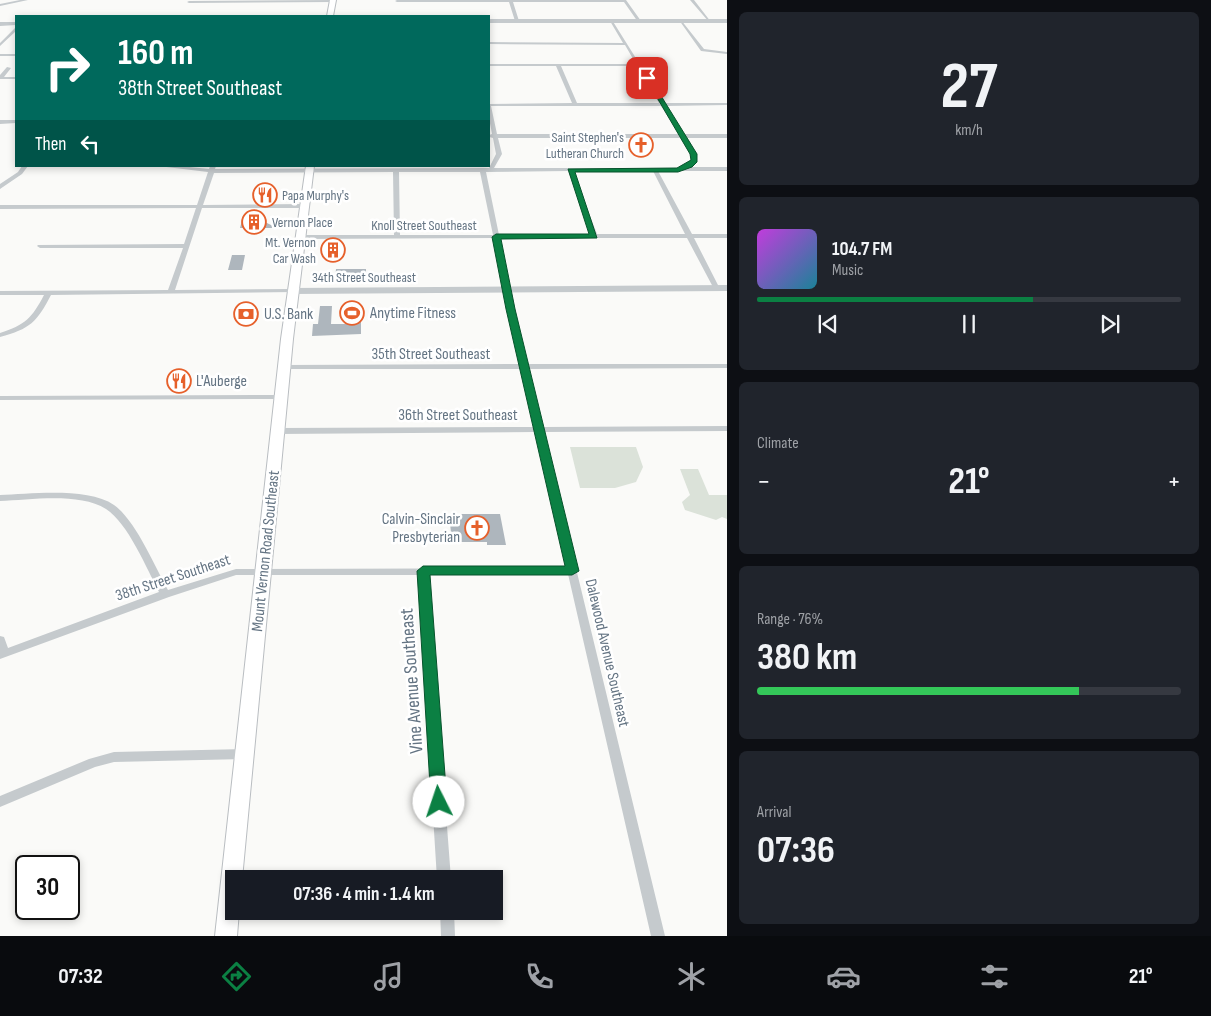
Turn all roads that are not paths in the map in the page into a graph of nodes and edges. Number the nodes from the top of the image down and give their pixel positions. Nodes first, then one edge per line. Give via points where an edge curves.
1 (26, 0) edge
2 (625, 0) edge
3 (692, 0) edge
4 (333, 1) edge
5 (510, 1) edge
6 (188, 2) dead end
7 (397, 2) dead end
8 (0, 5) edge
9 (330, 15) edge
10 (518, 21) junction
11 (612, 21) junction
12 (639, 21) junction
13 (680, 21) junction
14 (710, 21) junction
15 (727, 21) edge
16 (490, 22) edge
17 (0, 24) edge
18 (15, 24) edge
19 (15, 30) edge
20 (490, 43) edge
21 (626, 44) junction
22 (0, 45) edge
23 (727, 53) edge
24 (0, 55) edge
25 (15, 55) edge
26 (558, 65) junction
27 (639, 65) junction
28 (490, 66) edge
29 (9, 68) dead end
30 (0, 78) edge
31 (15, 78) edge
32 (727, 104) edge
33 (575, 105) junction
34 (662, 105) junction
35 (490, 106) edge
36 (490, 110) edge
37 (0, 122) edge
38 (15, 122) edge
39 (490, 136) edge
40 (496, 136) junction
41 (683, 136) junction
42 (727, 136) edge
43 (490, 165) edge
44 (24, 167) edge
45 (178, 167) edge
46 (489, 167) edge
47 (212, 169) edge
48 (309, 169) edge
49 (727, 169) edge
50 (486, 170) junction
51 (570, 170) junction
52 (655, 170) junction
53 (678, 170) junction
54 (396, 171) junction
55 (0, 187) edge
56 (199, 206) junction
57 (304, 206) junction
58 (0, 207) edge
59 (594, 236) junction
60 (690, 236) junction
61 (727, 236) edge
62 (397, 237) junction
63 (496, 237) junction
64 (300, 238) junction
65 (40, 246) dead end
66 (186, 246) junction
67 (717, 288) junction
68 (727, 288) edge
69 (506, 290) junction
70 (292, 291) junction
71 (171, 292) junction
72 (0, 293) edge
73 (48, 293) junction
74 (0, 334) edge
75 (727, 366) edge
76 (284, 367) junction
77 (524, 368) junction
78 (281, 397) junction
79 (0, 398) edge
80 (727, 428) edge
81 (539, 429) junction
82 (278, 431) junction
83 (0, 498) edge
84 (262, 571) junction
85 (423, 571) junction
86 (572, 571) junction
87 (165, 594) junction
88 (0, 640) edge
89 (2, 654) edge
90 (246, 754) junction
91 (0, 802) edge
92 (443, 870) edge
93 (447, 920) edge
94 (226, 936) edge
95 (448, 936) edge
96 (658, 936) edge

1 - 8 street
2 - 5 street
2 - 12 street
3 - 14 street
4 - 6 street
4 - 9 main road
5 - 7 street
5 - 10 street
10 - 11 street
10 - 16 street
11 - 12 street
11 - 21 street
12 - 13 street
13 - 14 street
13 - 23 street via 703,50
14 - 15 street
17 - 18 street
19 - 22 street
20 - 21 street
21 - 27 street
24 - 25 street
26 - 27 street
26 - 28 street
26 - 33 street
27 - 34 street
29 - 30 street
30 - 31 street
32 - 34 street
33 - 34 street
33 - 35 street
34 - 41 street
36 - 40 street
37 - 38 street
39 - 40 street
40 - 41 street
40 - 43 street via 500,154
41 - 42 street
41 - 53 street via 694,160
44 - 55 street
45 - 47 street
46 - 50 street
47 - 48 street
47 - 56 street
48 - 54 street
48 - 57 main road, Mount Vernon Road Southeast
49 - 53 street
50 - 51 street
50 - 54 street
50 - 63 street, Dalewood Avenue Southeast
51 - 52 street
51 - 59 street
52 - 53 street
52 - 60 street
54 - 62 street
56 - 57 street
56 - 58 street
56 - 66 street
57 - 64 main road, Mount Vernon Road Southeast
59 - 60 street, Knoll Street Southeast
59 - 63 street, Knoll Street Southeast
60 - 61 street, Knoll Street Southeast
60 - 67 street
62 - 63 street, Knoll Street Southeast
62 - 64 street, Knoll Street Southeast
63 - 69 street, Dalewood Avenue Southeast
64 - 70 main road, Mount Vernon Road Southeast
65 - 66 street
66 - 71 street
67 - 68 street, 34th Street Southeast
67 - 69 street, 34th Street Southeast
69 - 70 street, 34th Street Southeast
69 - 77 street, Dalewood Avenue Southeast
70 - 71 street, 34th Street Southeast
70 - 76 main road, Mount Vernon Road Southeast
71 - 73 street, 34th Street Southeast
72 - 73 street, 34th Street Southeast
73 - 74 street via 28,325
75 - 77 street, 35th Street Southeast
76 - 77 street, 35th Street Southeast
76 - 78 main road, Mount Vernon Road Southeast
77 - 81 street, Dalewood Avenue Southeast
78 - 79 street
78 - 82 main road, Mount Vernon Road Southeast
80 - 81 street, 36th Street Southeast
81 - 82 street, 36th Street Southeast
81 - 86 street, Dalewood Avenue Southeast
82 - 84 main road, Mount Vernon Road Southeast
83 - 87 street via 76,498 94,500 109,507 123,520
84 - 85 street, 38th Street Southeast
84 - 87 street, 38th Street Southeast via 236,572
84 - 90 main road, Mount Vernon Road Southeast
85 - 86 street, 38th Street Southeast
85 - 92 street, Vine Avenue Southeast
86 - 96 street, Dalewood Avenue Southeast
87 - 89 street, 38th Street Southeast
88 - 89 street
90 - 91 street via 114,757
90 - 94 main road, Mount Vernon Road Southeast
93 - 95 street

